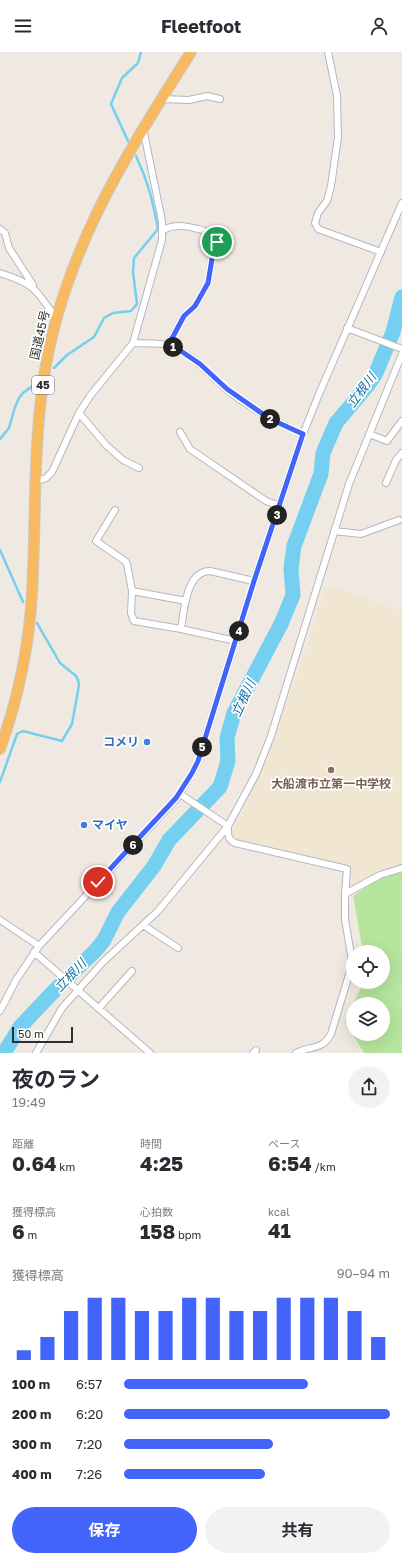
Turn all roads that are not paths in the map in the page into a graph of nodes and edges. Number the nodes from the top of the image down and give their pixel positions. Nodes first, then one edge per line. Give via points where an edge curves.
1 (191, 52) edge
2 (328, 52) edge
3 (162, 98) junction
4 (220, 99) dead end
5 (143, 128) junction
6 (402, 203) edge
7 (0, 229) edge
8 (163, 230) junction
9 (381, 252) junction
10 (0, 273) edge
11 (36, 290) junction
12 (57, 320) junction
13 (347, 328) junction
14 (133, 343) junction
15 (168, 346) junction
16 (402, 349) edge
17 (402, 354) edge
18 (79, 413) junction
19 (402, 421) edge
20 (180, 432) dead end
21 (303, 434) junction
22 (369, 434) junction
23 (402, 453) edge
24 (138, 468) dead end
25 (35, 482) junction
26 (386, 483) dead end
27 (280, 506) junction
28 (115, 510) dead end
29 (399, 520) dead end
30 (334, 531) junction
31 (254, 581) junction
32 (132, 591) junction
33 (186, 601) junction
34 (181, 629) junction
35 (236, 641) junction
36 (0, 749) edge
37 (180, 794) junction
38 (225, 824) junction
39 (402, 868) edge
40 (345, 894) junction
41 (0, 920) edge
42 (143, 925) junction
43 (39, 946) junction
44 (178, 948) dead end
45 (34, 952) junction
46 (132, 971) dead end
47 (76, 987) junction
48 (99, 1008) junction
49 (0, 1011) edge
50 (36, 1053) edge
51 (150, 1053) edge
52 (296, 1053) edge

1 - 3 highway, 国道45号 / 45
2 - 9 street via 337,96 338,137 327,201 315,223 318,229
3 - 4 street via 189,100 207,96
3 - 5 highway, 国道45号 / 45
5 - 8 street
5 - 12 highway, 国道45号 / 45 via 95,215 75,263
6 - 9 street
7 - 11 street
8 - 14 street
8 - 15 street via 185,226 212,233 217,238 208,283 195,306 184,316
9 - 13 street
10 - 11 street via 19,279
11 - 12 street
12 - 25 highway, 国道45号 / 45 via 43,382
13 - 16 street
13 - 21 street
14 - 15 street
14 - 18 street
15 - 21 street via 181,351 200,364 227,389 270,419
17 - 22 street
18 - 24 street via 106,445 123,460
18 - 25 street via 52,472 46,478
19 - 22 street via 387,441
20 - 27 street via 190,449 266,500
21 - 27 street
22 - 30 street
23 - 26 street
25 - 36 highway, 国道45号 / 45 via 32,594 28,638 16,699
27 - 31 street
28 - 32 street via 96,541 125,561
29 - 30 street via 362,534
30 - 38 street via 271,736 256,774
31 - 33 street via 204,571 193,580
31 - 35 street
32 - 33 street
32 - 34 street via 131,613 134,621
33 - 34 street
34 - 35 street
35 - 37 street via 198,761
37 - 38 street
37 - 43 street
38 - 40 street via 230,841 235,843 347,869
38 - 42 street via 158,911
39 - 40 street via 380,875
40 - 52 street via 345,919 351,968 331,1034 320,1047
41 - 43 street
42 - 44 street
42 - 47 street
43 - 45 street
45 - 47 street
45 - 49 street
46 - 48 street
47 - 48 street
47 - 50 street
48 - 51 street

